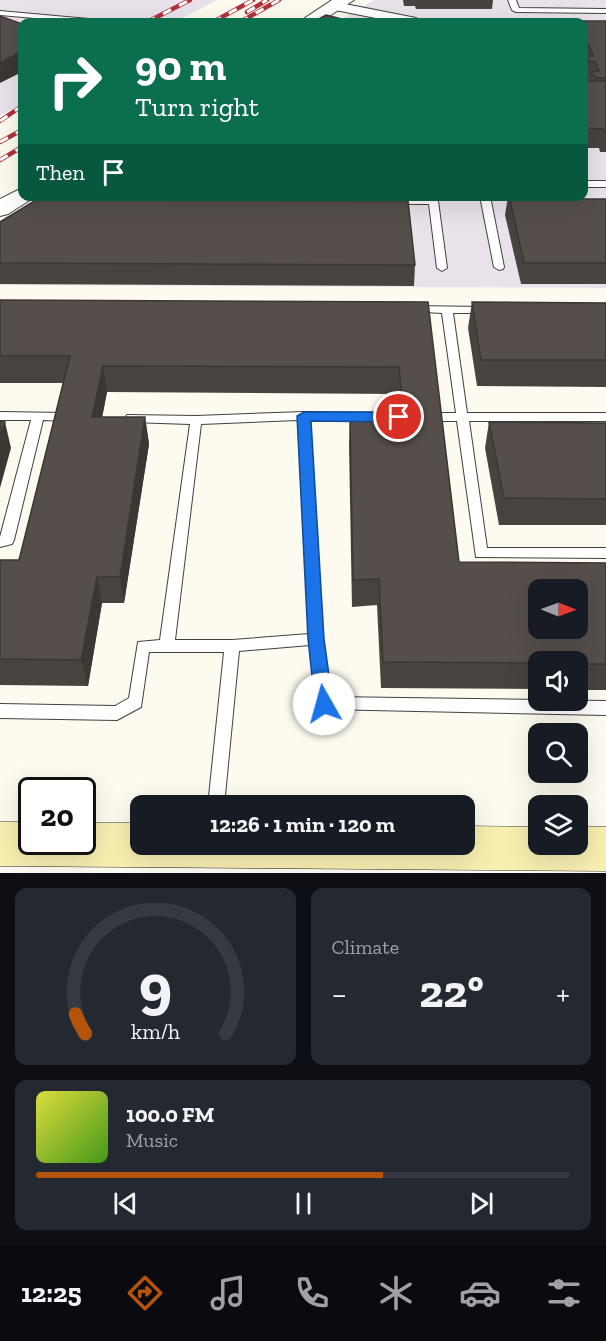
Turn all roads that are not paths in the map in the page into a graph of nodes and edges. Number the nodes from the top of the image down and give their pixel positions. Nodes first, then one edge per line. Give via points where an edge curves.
1 (512, 0) edge
2 (340, 3) edge
3 (0, 13) edge
4 (603, 16) edge
5 (56, 18) edge
6 (315, 18) edge
7 (387, 18) edge
8 (588, 23) edge
9 (588, 184) edge
10 (606, 184) edge
11 (18, 198) edge
12 (433, 201) edge
13 (486, 201) edge
14 (0, 209) edge
15 (500, 267) dead end
16 (442, 268) dead end
17 (399, 309) edge
18 (447, 309) junction
19 (492, 310) edge
20 (0, 416) edge
21 (38, 416) junction
22 (304, 416) junction
23 (66, 417) edge
24 (399, 417) edge
25 (436, 417) edge
26 (462, 417) junction
27 (606, 417) edge
28 (114, 418) edge
29 (196, 420) junction
30 (0, 542) edge
31 (606, 553) edge
32 (316, 639) junction
33 (167, 644) junction
34 (232, 645) junction
35 (606, 708) edge
36 (0, 711) edge
37 (218, 795) edge
38 (130, 837) edge
39 (475, 843) edge
40 (0, 844) edge
41 (606, 849) edge

1 - 4 lane via 517,13
2 - 6 street
2 - 7 street
3 - 5 lane
4 - 8 street
9 - 10 lane
11 - 14 street
12 - 16 lane
13 - 15 lane
17 - 18 lane
18 - 19 lane
18 - 26 lane
20 - 21 lane
21 - 23 lane
21 - 30 lane via 7,540
22 - 24 lane
22 - 29 lane
22 - 32 lane
25 - 26 lane
26 - 27 lane
26 - 31 lane via 481,553
28 - 29 lane
29 - 33 lane
32 - 34 lane
32 - 35 lane via 324,704
33 - 34 lane
33 - 36 lane via 143,646 136,702 117,713
34 - 37 lane
38 - 40 main road
39 - 41 main road

